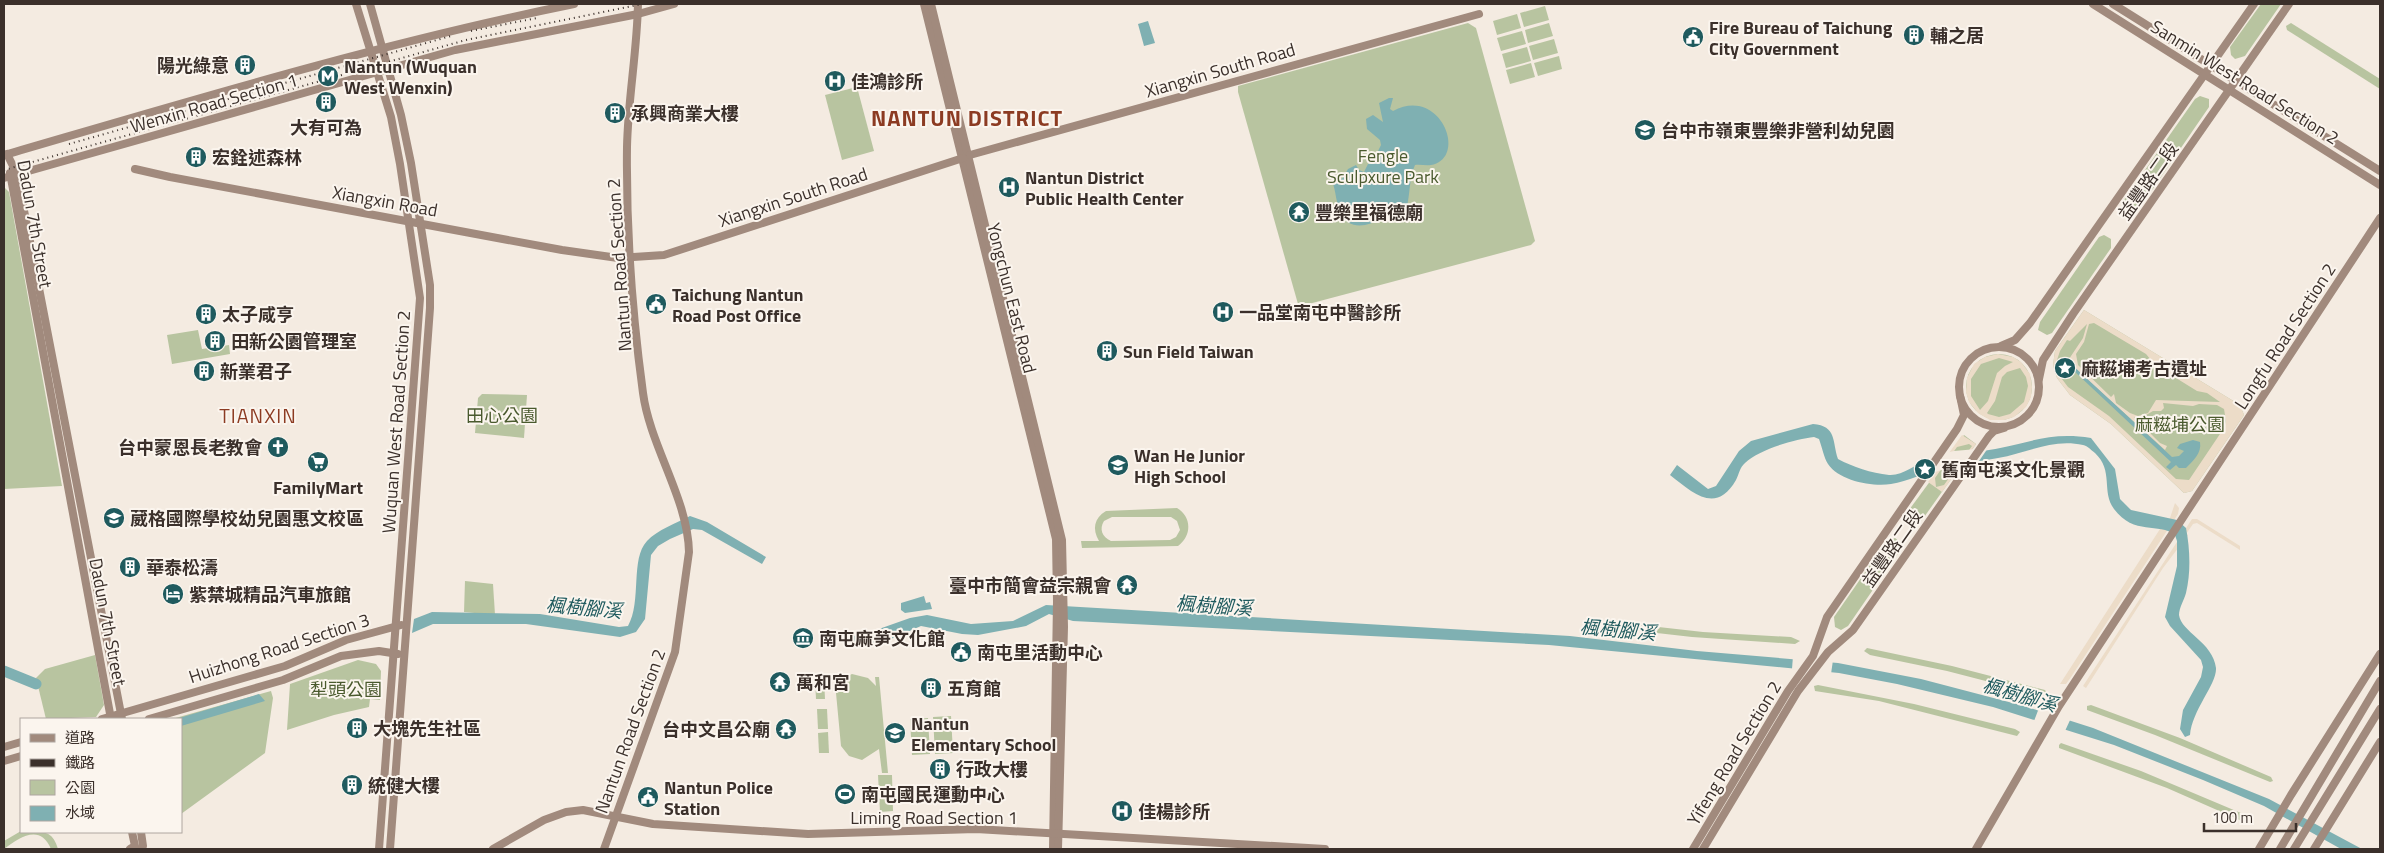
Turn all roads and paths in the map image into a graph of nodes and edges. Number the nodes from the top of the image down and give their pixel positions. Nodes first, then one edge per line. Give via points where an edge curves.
1 (356, 4) edge
2 (370, 4) edge
3 (574, 4) edge
4 (638, 4) edge
5 (674, 4) edge
6 (924, 4) edge
7 (931, 4) edge
8 (2093, 4) edge
9 (2113, 4) edge
10 (2254, 4) edge
11 (2289, 4) edge
12 (638, 14) junction
13 (1479, 14) dead end
14 (382, 48) junction
15 (370, 50) junction
16 (2210, 65) junction
17 (389, 68) junction
18 (377, 72) junction
19 (2204, 73) junction
20 (2234, 80) junction
21 (2228, 88) junction
22 (5, 154) edge
23 (966, 157) junction
24 (135, 169) dead end
25 (2380, 171) edge
26 (11, 176) edge
27 (2380, 185) edge
28 (2380, 218) edge
29 (409, 220) junction
30 (419, 223) junction
31 (630, 258) junction
32 (2000, 346) junction
33 (2039, 378) junction
34 (1960, 396) junction
35 (2004, 428) junction
36 (408, 624) junction
37 (397, 626) junction
38 (395, 652) junction
39 (2380, 654) edge
40 (405, 658) junction
41 (1801, 674) joint
42 (1811, 675) joint
43 (2380, 681) edge
44 (2380, 709) edge
45 (121, 717) edge
46 (108, 718) edge
47 (151, 718) edge
48 (20, 742) edge
49 (2380, 742) edge
50 (4, 747) edge
51 (20, 756) edge
52 (4, 761) edge
53 (616, 816) junction
54 (132, 833) edge
55 (141, 833) edge
56 (1056, 833) junction
57 (2315, 847) edge
58 (138, 848) edge
59 (379, 849) edge
60 (390, 849) edge
61 (493, 849) edge
62 (604, 849) edge
63 (1053, 849) edge
64 (1058, 849) edge
65 (1325, 849) edge
66 (1693, 849) edge
67 (1703, 849) edge
68 (1976, 849) edge
69 (2259, 849) edge
70 (2280, 849) edge
71 (2294, 849) edge

1 - 15 street, Wuquan West Road Section 2
2 - 14 street, Wuquan West Road Section 2
3 - 14 street, Wenxin Road Section 1 via 457,28
4 - 12 street, Nantun Road Section 2
5 - 12 street, Wenxin Road Section 1
6 - 23 street, Yongchun East Road
7 - 23 street, Yongchun East Road
8 - 19 street, Sanmin West Road Section 2
9 - 16 street, Sanmin West Road Section 2
10 - 16 street, 益豐路二段
11 - 20 street, 益豐路二段
12 - 17 street, Wenxin Road Section 1 via 455,50
12 - 31 street, Nantun Road Section 2 via 628,148
13 - 23 street, Xiangxin South Road
14 - 15 street, Wenxin Road Section 1
14 - 17 street, Wuquan West Road Section 2
15 - 18 street, Wuquan West Road Section 2
15 - 22 street, Wenxin Road Section 1
16 - 19 street, 益豐路二段
16 - 20 street, Sanmin West Road Section 2
17 - 18 street, Wenxin Road Section 1
17 - 30 street, Wuquan West Road Section 2 via 411,162
18 - 26 street, Wenxin Road Section 1
18 - 29 street, Wuquan West Road Section 2 via 390,117
19 - 21 street, Sanmin West Road Section 2
19 - 32 street, 益豐路二段 via 2030,324 2015,340
20 - 21 street, 益豐路二段
20 - 25 street, Sanmin West Road Section 2
21 - 27 street, Sanmin West Road Section 2
21 - 33 street, 益豐路二段 via 2055,340 2043,360
22 - 26 street, Dadun 7th Street
23 - 31 street, Xiangxin South Road via 664,255
23 - 56 street, Yongchun East Road via 1059,525 1063,557
24 - 29 street, Xiangxin Road
26 - 45 street, Dadun 7th Street
26 - 46 street, Dadun 7th Street
28 - 68 street, Longfu Road Section 2 via 2059,706
29 - 30 street, Xiangxin Road
29 - 37 street, Wuquan West Road Section 2 via 419,281 419,317
30 - 31 street, Xiangxin Road via 562,250
30 - 36 street, Wuquan West Road Section 2 via 430,285 430,317
31 - 53 street, Nantun Road Section 2 via 643,395 684,518 689,552 676,652
32 - 33 street via 2017,351
32 - 34 street, 益豐路二段 via 1982,351 1968,361 1960,378
33 - 35 street, 益豐路二段 via 2039,394 2034,408 2022,420
34 - 35 street via 1980,423
34 - 41 street, 益豐路二段 via 1964,410 1962,421 1827,617 1813,656
35 - 42 street, 益豐路二段 via 1994,431 1982,446 1853,630 1838,642
36 - 37 street, Huizhong Road Section 3
36 - 40 street, Wuquan West Road Section 2
37 - 38 street, Wuquan West Road Section 2
37 - 45 street, Huizhong Road Section 3 via 346,640 285,666
38 - 40 street
38 - 47 street, Huizhong Road Section 3 via 342,656 283,680
38 - 59 street, Wuquan West Road Section 2
39 - 69 street
40 - 60 street, Wuquan West Road Section 2
41 - 66 street, Yifeng Road Section 2
42 - 67 street, Yifeng Road Section 2
43 - 70 street
44 - 71 street
48 - 50 street
49 - 57 street
51 - 52 street
53 - 56 street, Liming Road Section 1 via 653,824 808,834 976,829
53 - 61 street, Liming Road Section 1 via 583,810 566,812 544,820
53 - 62 street, Nantun Road Section 2
54 - 58 street
55 - 58 street
56 - 63 street
56 - 64 street
56 - 65 street, Liming Road Section 1

